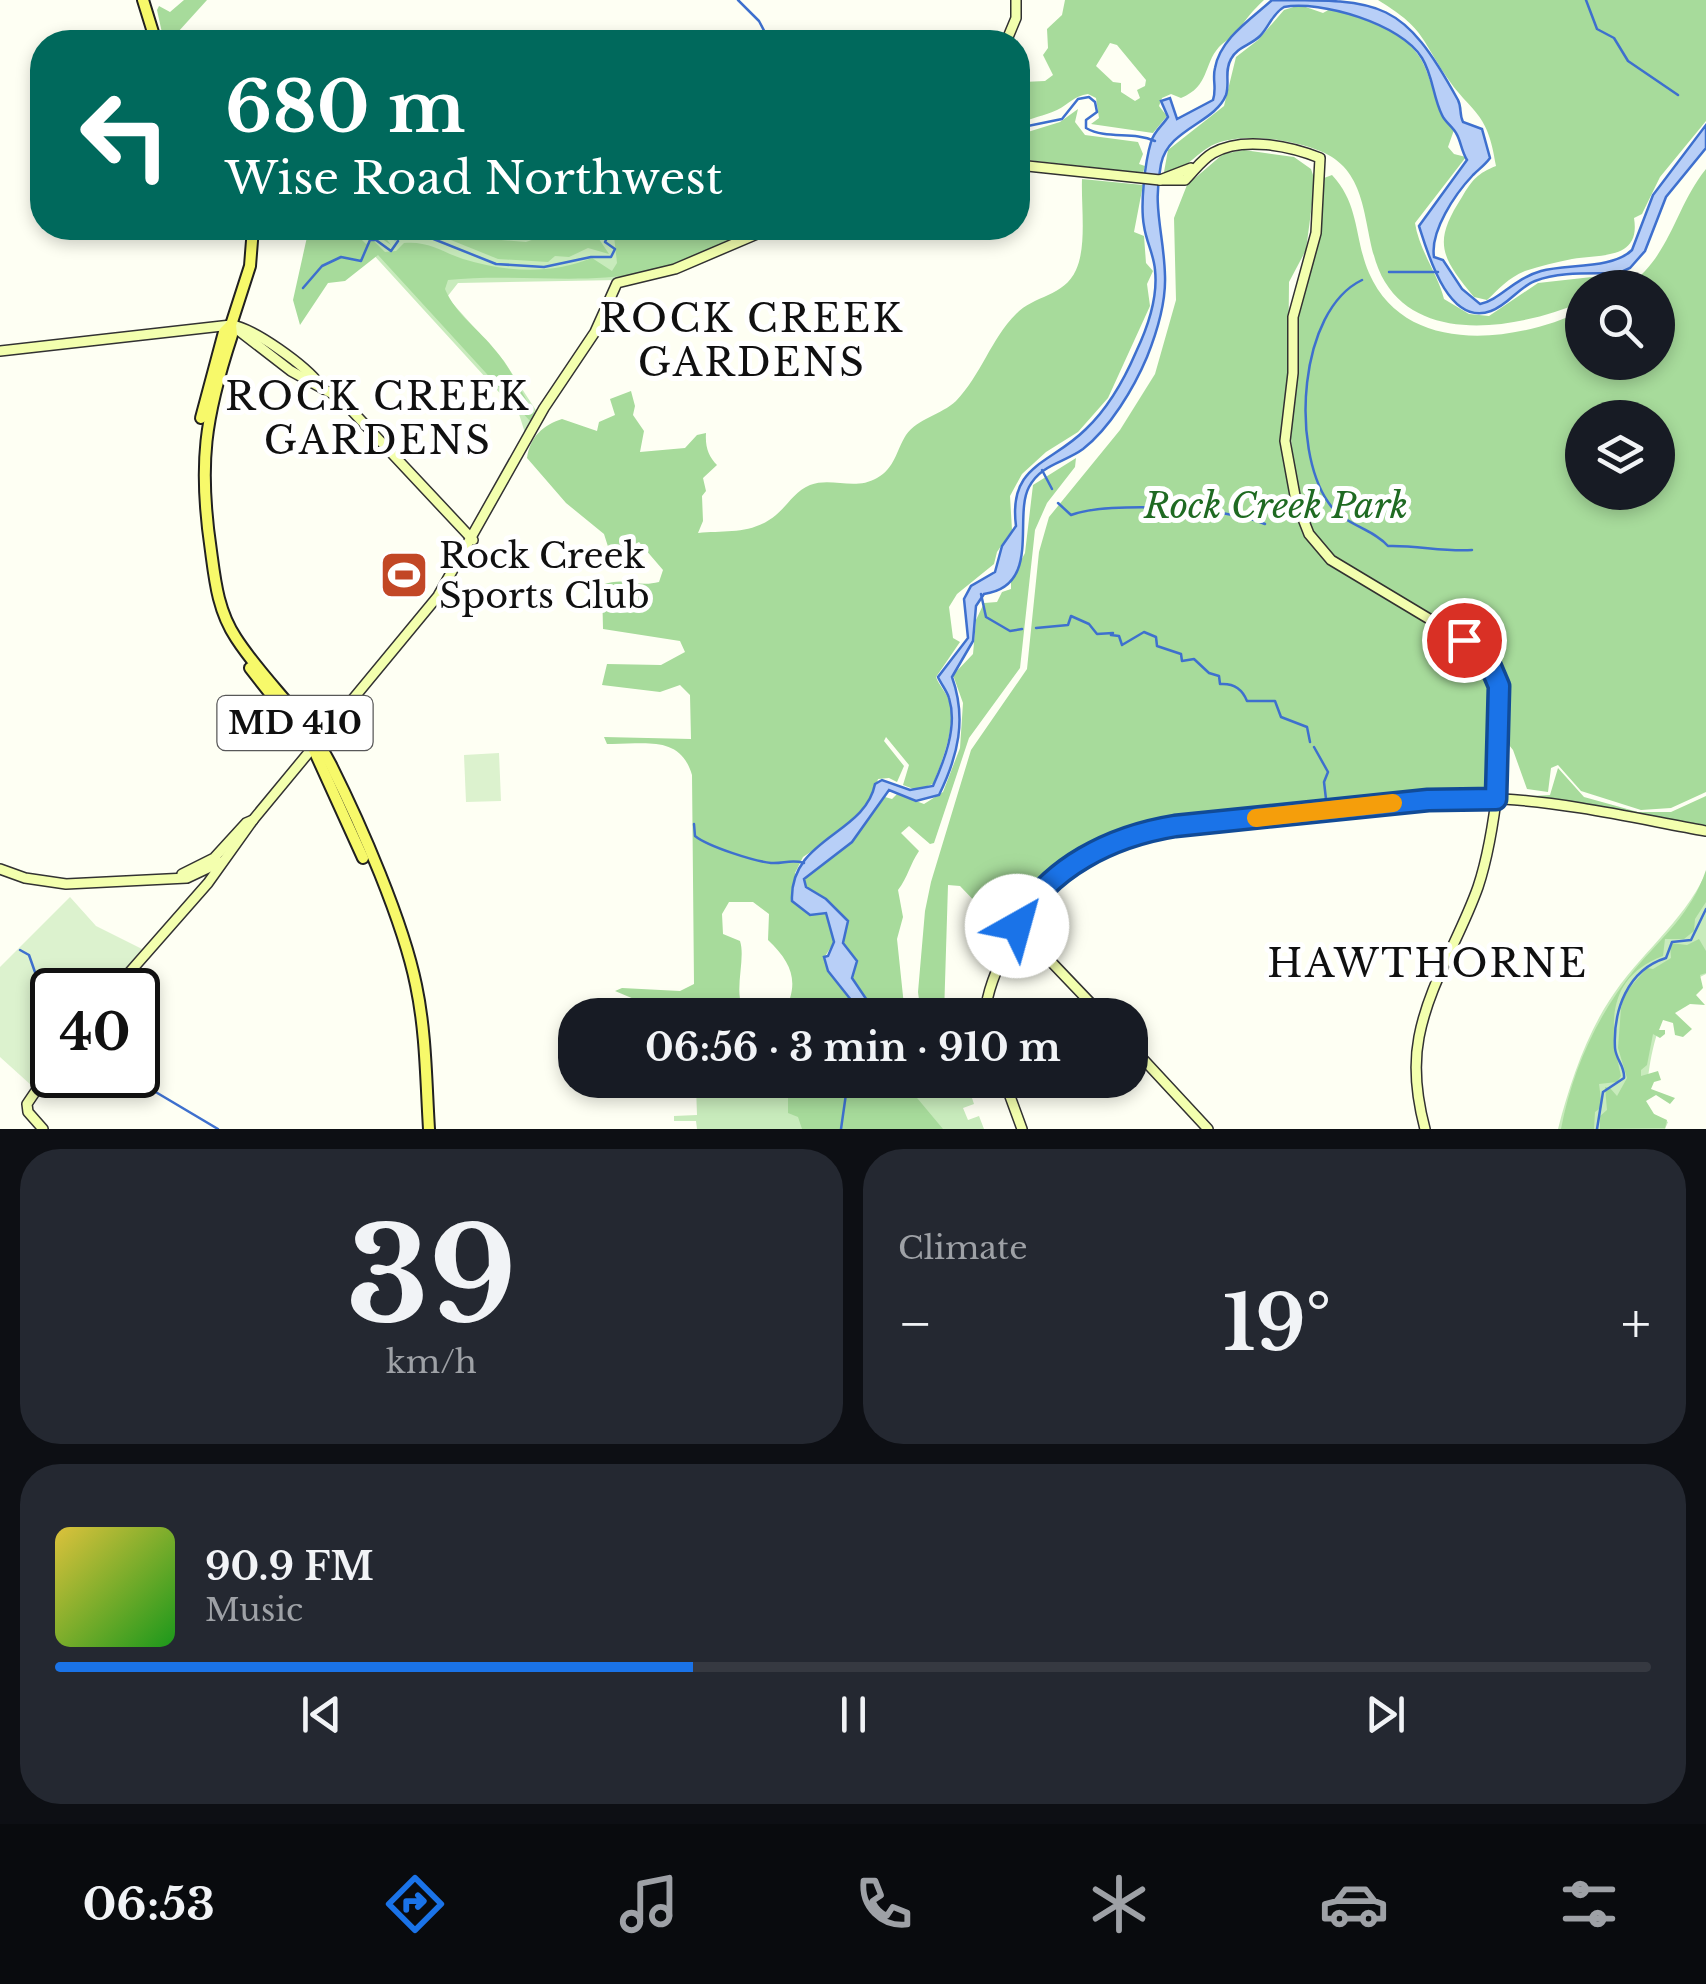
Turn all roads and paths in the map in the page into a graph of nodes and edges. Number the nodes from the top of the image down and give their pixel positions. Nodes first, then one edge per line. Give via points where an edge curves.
1 (143, 0) edge
2 (1016, 0) edge
3 (152, 30) edge
4 (1011, 30) edge
5 (1298, 151) junction
6 (1030, 166) edge
7 (1320, 178) junction
8 (253, 240) edge
9 (744, 240) edge
10 (231, 325) junction
11 (0, 351) edge
12 (473, 540) junction
13 (315, 745) junction
14 (1496, 799) junction
15 (253, 820) junction
16 (1706, 831) edge
17 (224, 860) junction
18 (0, 868) edge
19 (197, 872) junction
20 (183, 907) junction
21 (1017, 926) junction
22 (132, 968) edge
23 (989, 998) edge
24 (1086, 998) edge
25 (1148, 1064) edge
26 (30, 1098) edge
27 (1011, 1098) edge
28 (43, 1129) edge
29 (426, 1129) edge
30 (1022, 1129) edge
31 (1208, 1129) edge
32 (1425, 1129) edge

1 - 3 main road
2 - 4 street
5 - 6 street via 1236,145 1160,180
5 - 7 street
5 - 7 street via 1320,158
7 - 14 street via 1317,227 1292,322 1286,442 1296,501 1331,560 1464,640 1490,664 1500,701
8 - 10 main road, MD 410
9 - 12 street via 675,270 618,283
10 - 11 street
10 - 12 street via 312,374
10 - 13 main road, MD 410 via 203,462 216,589 234,636
12 - 13 street
13 - 15 street
13 - 29 main road, MD 410 via 341,786 409,957 420,1012
14 - 16 street
14 - 21 street via 1428,800 1139,834 1064,872
14 - 32 street via 1477,890 1420,1033 1416,1080
15 - 17 street
15 - 19 street
17 - 19 street
17 - 20 street
18 - 19 street via 66,884
19 - 20 street
20 - 22 street
21 - 23 street
21 - 24 street
25 - 31 street
26 - 28 street via 28,1112
27 - 30 street

